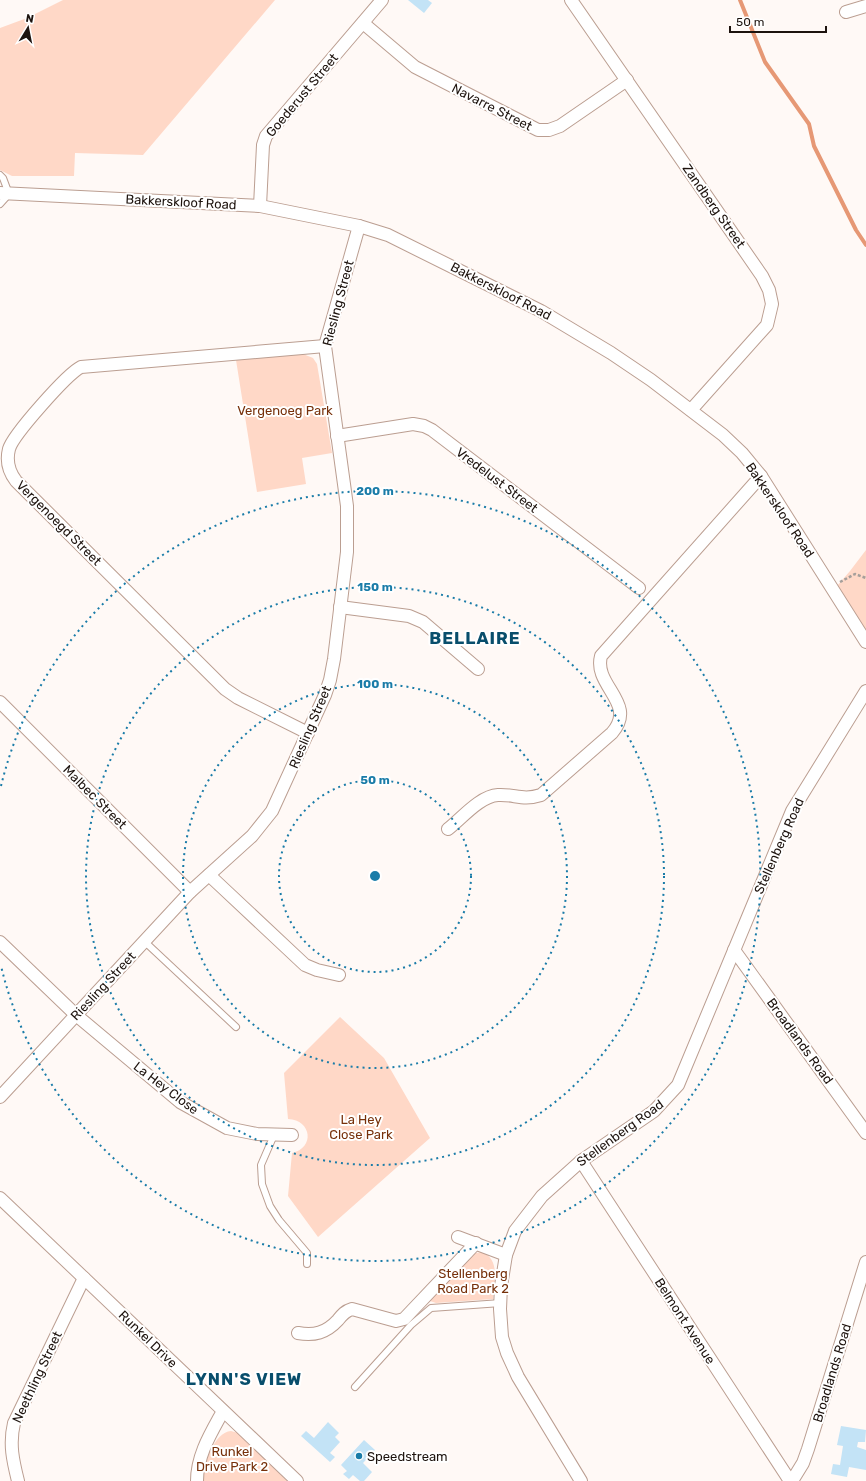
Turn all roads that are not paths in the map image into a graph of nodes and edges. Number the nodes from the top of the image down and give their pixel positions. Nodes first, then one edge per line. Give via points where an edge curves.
1 (382, 0) edge
2 (571, 0) edge
3 (866, 6) edge
4 (846, 12) dead end
5 (363, 23) junction
6 (626, 80) junction
7 (2, 176) edge
8 (5, 193) edge
9 (0, 204) edge
10 (260, 206) junction
11 (358, 226) junction
12 (325, 346) junction
13 (691, 410) junction
14 (337, 436) junction
15 (761, 476) junction
16 (639, 588) dead end
17 (340, 607) junction
18 (866, 642) edge
19 (478, 669) dead end
20 (866, 691) edge
21 (0, 702) edge
22 (308, 734) junction
23 (448, 829) dead end
24 (209, 875) junction
25 (190, 892) junction
26 (144, 941) junction
27 (0, 942) edge
28 (734, 950) junction
29 (339, 975) dead end
30 (76, 1015) junction
31 (236, 1027) dead end
32 (0, 1097) edge
33 (866, 1133) edge
34 (274, 1135) junction
35 (292, 1135) dead end
36 (581, 1161) junction
37 (0, 1198) edge
38 (458, 1237) dead end
39 (476, 1244) junction
40 (506, 1255) junction
41 (866, 1262) edge
42 (306, 1264) dead end
43 (84, 1278) junction
44 (500, 1303) junction
45 (298, 1333) dead end
46 (355, 1387) dead end
47 (223, 1411) junction
48 (18, 1481) edge
49 (197, 1481) edge
50 (297, 1481) edge
51 (581, 1481) edge
52 (791, 1481) edge

1 - 5 street, Goederust Street
2 - 6 street, Zandberg Street
3 - 4 street
5 - 6 street, Navarre Street via 415,67 538,130 560,126
5 - 10 street, Goederust Street via 266,136 263,145
6 - 13 street, Zandberg Street via 762,276 772,304 767,324
7 - 8 lane
8 - 9 lane
8 - 10 street, Bakkerskloof Road
10 - 11 street, Bakkerskloof Road
11 - 12 street, Riesling Street
11 - 13 street, Bakkerskloof Road via 388,235 541,311 611,353
12 - 14 street, Riesling Street
12 - 22 street, Vergenoegd Street via 81,367 66,378 14,438 8,456 9,469 16,481 225,689
13 - 15 street, Bakkerskloof Road via 742,453
14 - 16 street, Vredelust Street via 413,424 432,430
14 - 17 street, Riesling Street via 348,530
15 - 18 street, Bakkerskloof Road
15 - 23 street via 601,656 599,671 618,702 621,712 619,725 612,733 541,795 531,798 500,795 490,797
17 - 19 street via 409,616 423,622
17 - 22 street, Riesling Street via 330,680
20 - 28 street, Stellenberg Road via 792,811
21 - 25 street, Malbec Street
22 - 24 street, Riesling Street via 264,824
24 - 25 street, Riesling Street
24 - 29 street via 305,965
25 - 26 street, Riesling Street
26 - 30 street, Riesling Street
26 - 31 lane
27 - 30 street, La Hey Close
28 - 33 street, Broadlands Road
28 - 36 street, Stellenberg Road via 678,1085 654,1112
30 - 32 street, Riesling Street
30 - 34 street, La Hey Close via 180,1102 227,1128 240,1132
34 - 35 street, La Hey Close
34 - 42 lane via 260,1165 262,1184 270,1206 279,1220 307,1253
36 - 40 street, Stellenberg Road via 542,1196 530,1211 516,1231
36 - 52 street, Belmont Avenue
37 - 43 street, Runkel Drive
38 - 39 street
39 - 40 street
39 - 45 street via 404,1319 396,1321 352,1309 347,1310 330,1327 318,1334
40 - 44 street, Stellenberg Road
41 - 52 street, Broadlands Road via 808,1450
43 - 47 street, Runkel Drive
43 - 48 street, Neethling Street via 14,1423 11,1450
44 - 46 lane via 431,1308 411,1325
44 - 51 street, Stellenberg Road via 502,1337 506,1353
47 - 49 street via 200,1456
47 - 50 street, Runkel Drive

